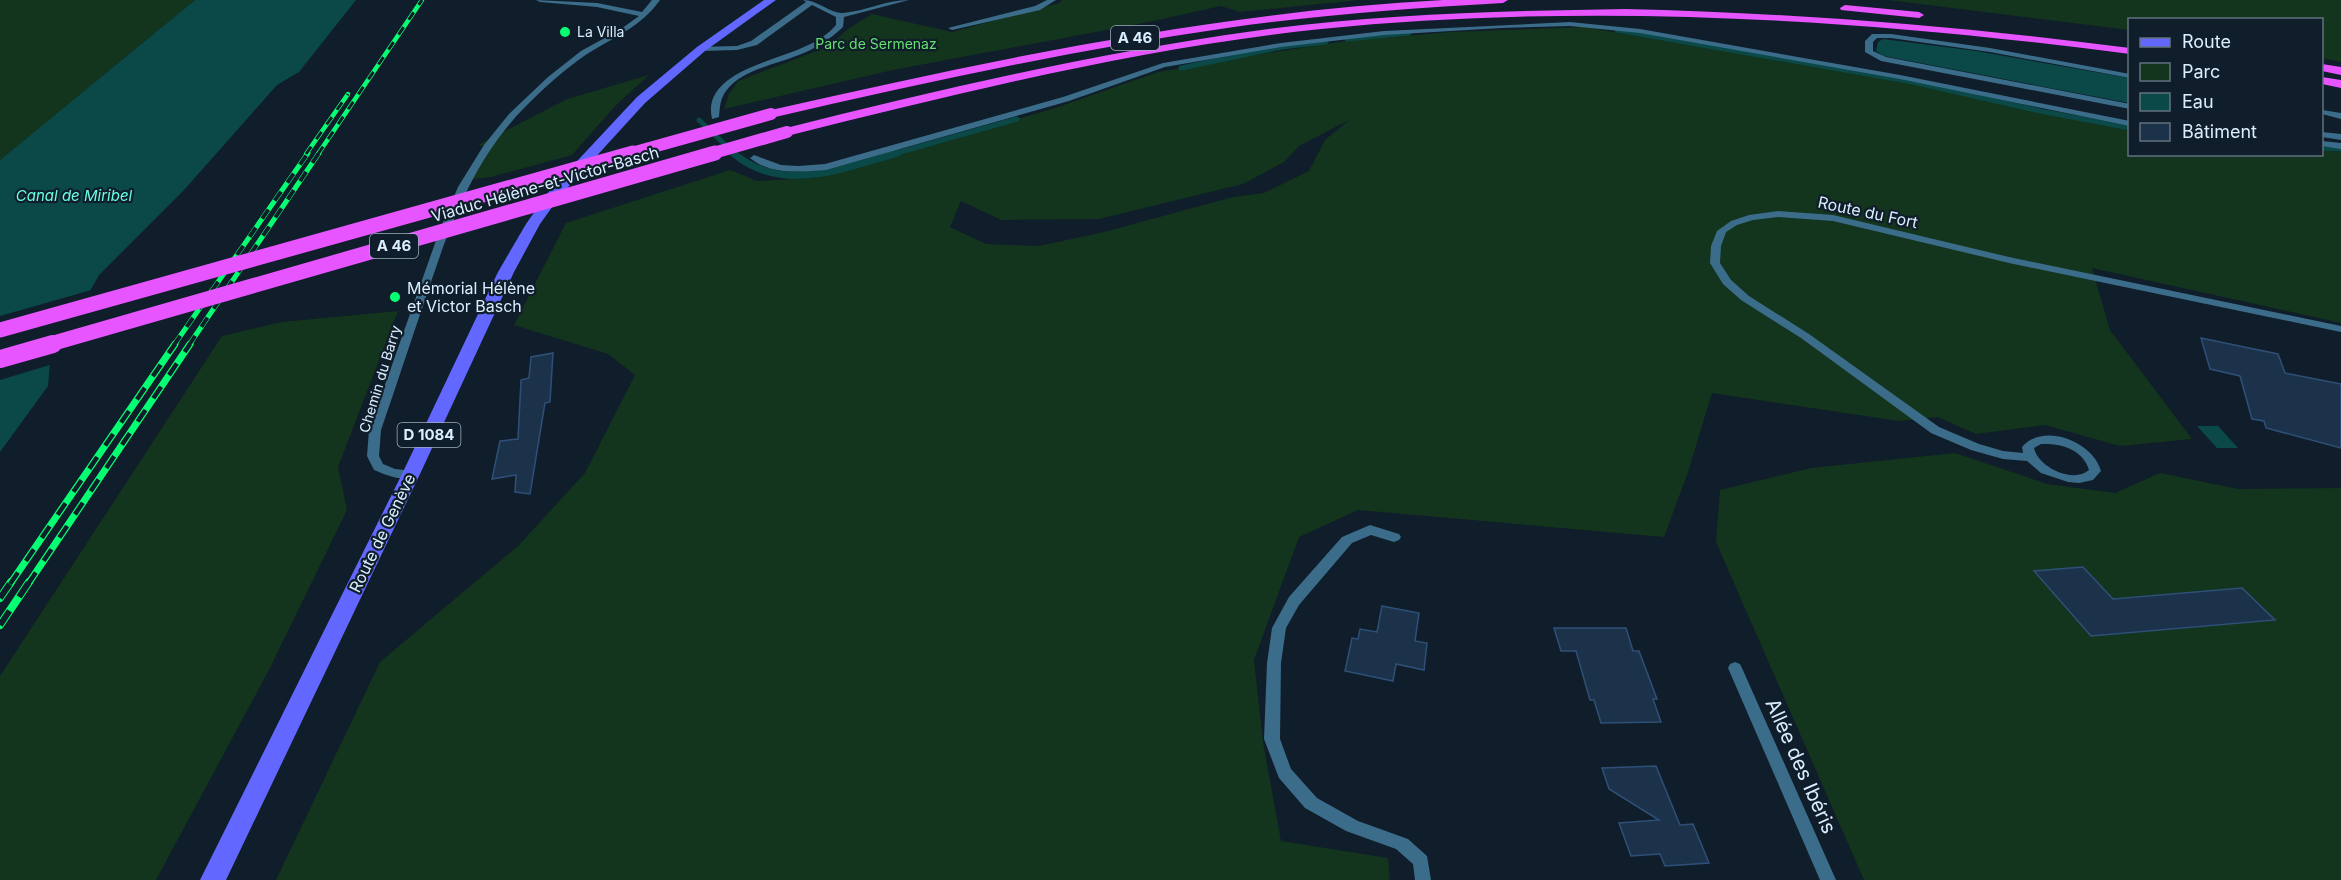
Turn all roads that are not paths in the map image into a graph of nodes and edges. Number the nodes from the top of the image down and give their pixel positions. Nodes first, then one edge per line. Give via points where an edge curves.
1 (540, 0) edge
2 (656, 0) edge
3 (771, 0) edge
4 (905, 0) edge
5 (1052, 0) edge
6 (1503, 0) edge
7 (809, 1) edge
8 (1834, 7) dead end
9 (644, 15) junction
10 (840, 16) junction
11 (952, 28) dead end
12 (2058, 30) dead end
13 (707, 44) junction
14 (2128, 51) edge
15 (2323, 68) edge
16 (2341, 71) edge
17 (2128, 76) edge
18 (2323, 81) edge
19 (2341, 84) edge
20 (2128, 107) edge
21 (2323, 112) edge
22 (2341, 116) edge
23 (715, 117) dead end
24 (2128, 124) edge
25 (2323, 135) edge
26 (2341, 137) edge
27 (2323, 144) edge
28 (2341, 146) edge
29 (754, 158) dead end
30 (2341, 329) edge
31 (0, 330) edge
32 (0, 359) edge
33 (2030, 457) junction
34 (411, 474) junction
35 (1394, 537) dead end
36 (1735, 668) dead end
37 (213, 880) edge
38 (1423, 880) edge
39 (1828, 880) edge

1 - 9 street via 597,5
2 - 9 street, Chemin du Barry
3 - 13 main road, Route de Genève
4 - 10 street
5 - 11 street via 1037,8
6 - 31 highway, Viaduc Hélène-et-Victor-Basch / A 46, bridge via 1278,16 982,67 771,114
7 - 10 street
7 - 13 street via 754,43 737,48
8 - 12 highway
9 - 34 street, Chemin du Barry via 566,66 532,96 502,126 465,182 430,267 375,430 373,456 378,467
10 - 23 street via 840,25 830,36 738,76 722,88 714,105
13 - 34 main road, Route de Genève / D 1084 via 641,100 555,193 533,224 506,272
14 - 32 highway, Viaduc Hélène-et-Victor-Basch / A 46, bridge via 1908,26 1751,15 1599,11 1414,18 1318,27 1019,77 788,132
15 - 16 highway
17 - 20 street via 1891,36 1875,36 1869,41 1869,52 1884,59
18 - 19 highway
21 - 22 street
24 - 29 street via 1900,77 1640,31 1570,24 1384,33 1281,45 1163,65 1066,99 826,167 771,167
25 - 26 street
27 - 28 street
30 - 33 street, Route du Fort via 2009,260 1833,218 1778,214 1752,217 1722,231 1715,263 1727,282 1745,298 1805,336 1935,430 2002,455
33 - 33 street via 2045,470 2066,478 2086,478 2095,471 2095,465 2084,452 2056,441 2032,443 2028,447
34 - 37 main road, Route de Genève / D 1084
35 - 38 street via 1370,530 1347,540 1294,601 1280,628 1274,663 1272,739 1285,773 1311,803 1352,826 1402,844 1421,861
36 - 39 street, Allée des Ibéris

